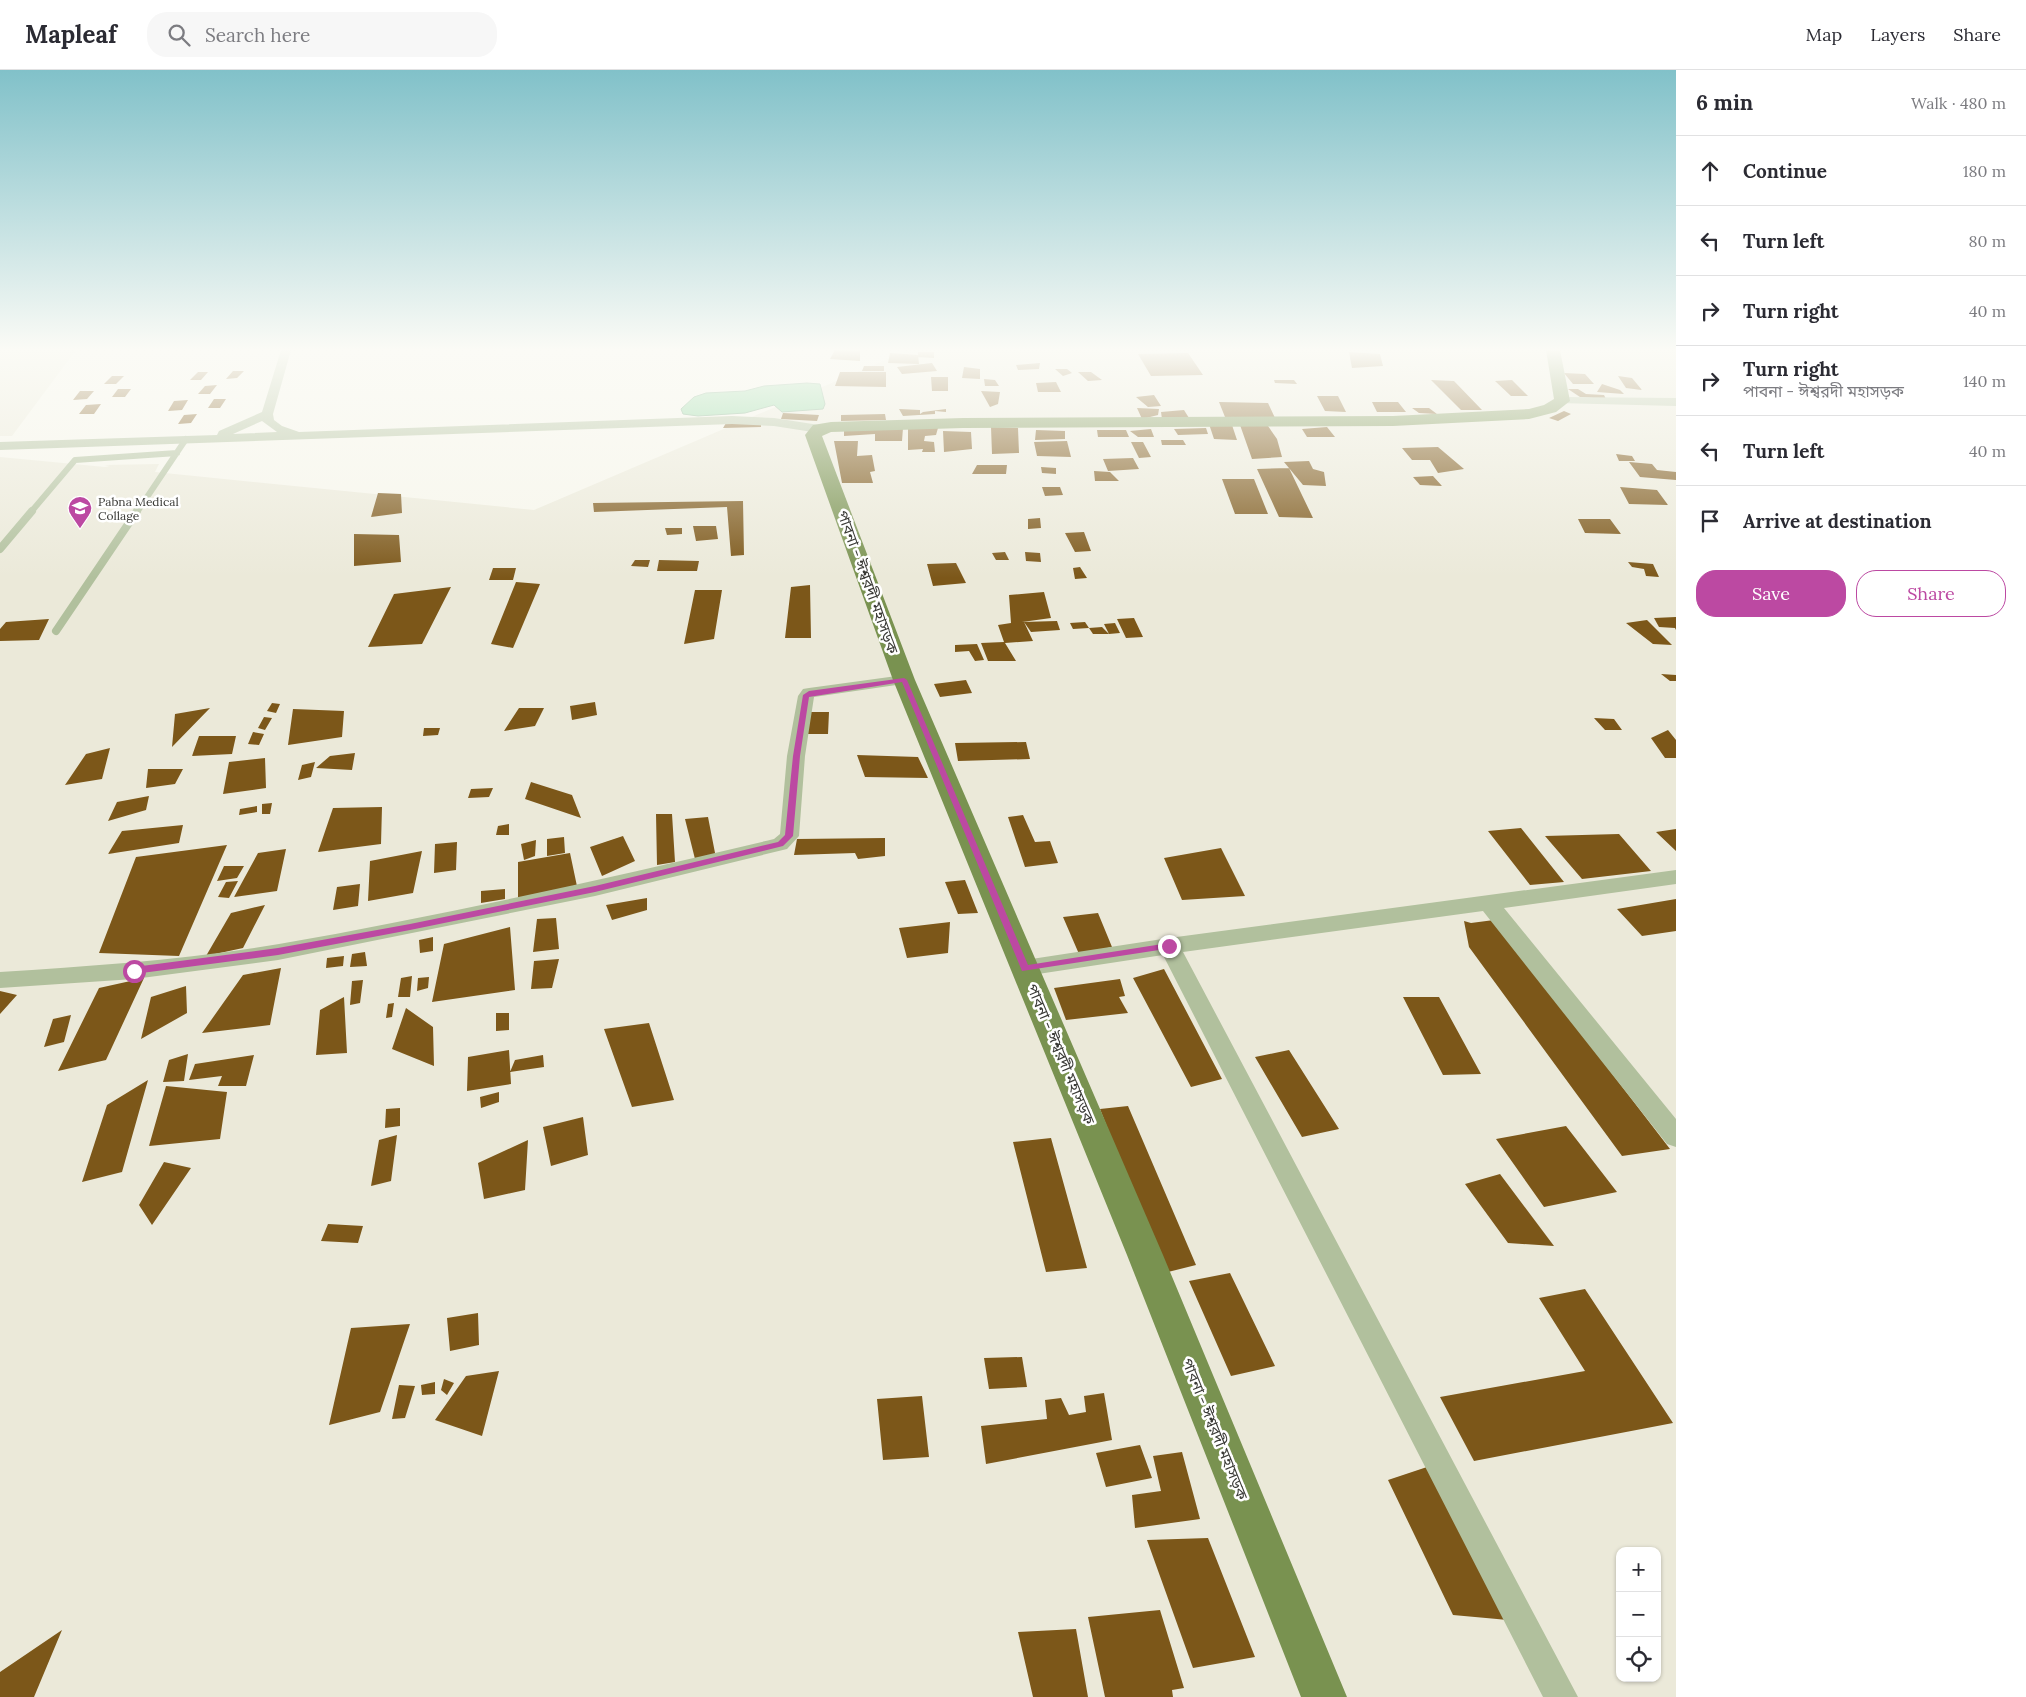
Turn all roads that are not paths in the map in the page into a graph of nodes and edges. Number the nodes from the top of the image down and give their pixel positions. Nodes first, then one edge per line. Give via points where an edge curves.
1 (240, 426) edge
2 (275, 426) edge
3 (572, 426) edge
4 (799, 426) edge
5 (866, 426) edge
6 (818, 429) junction
7 (301, 436) junction
8 (214, 438) junction
9 (186, 439) junction
10 (0, 446) edge
11 (177, 453) junction
12 (0, 549) edge
13 (56, 631) dead end
14 (904, 680) junction
15 (1676, 876) edge
16 (1488, 902) junction
17 (1169, 946) junction
18 (1025, 968) junction
19 (0, 980) edge
20 (1676, 1137) edge
21 (1324, 1697) edge
22 (1561, 1697) edge

1 - 8 street
2 - 7 street
3 - 7 street
4 - 6 street
5 - 6 main road
6 - 14 main road, পাবনা - ঈশ্বরদী মহাসড়ক via 813,435
7 - 8 street
8 - 9 street
9 - 10 street
9 - 11 lane
11 - 12 lane via 75,460
11 - 13 lane
14 - 18 main road, পাবনা - ঈশ্বরদী মহাসড়ক
14 - 19 street via 806,696 796,756 789,836 780,844 595,889 278,952 134,971
15 - 16 street
16 - 17 street
16 - 20 street
17 - 18 street
17 - 22 street
18 - 21 main road, পাবনা - ঈশ্বরদী মহাসড়ক via 1146,1255

